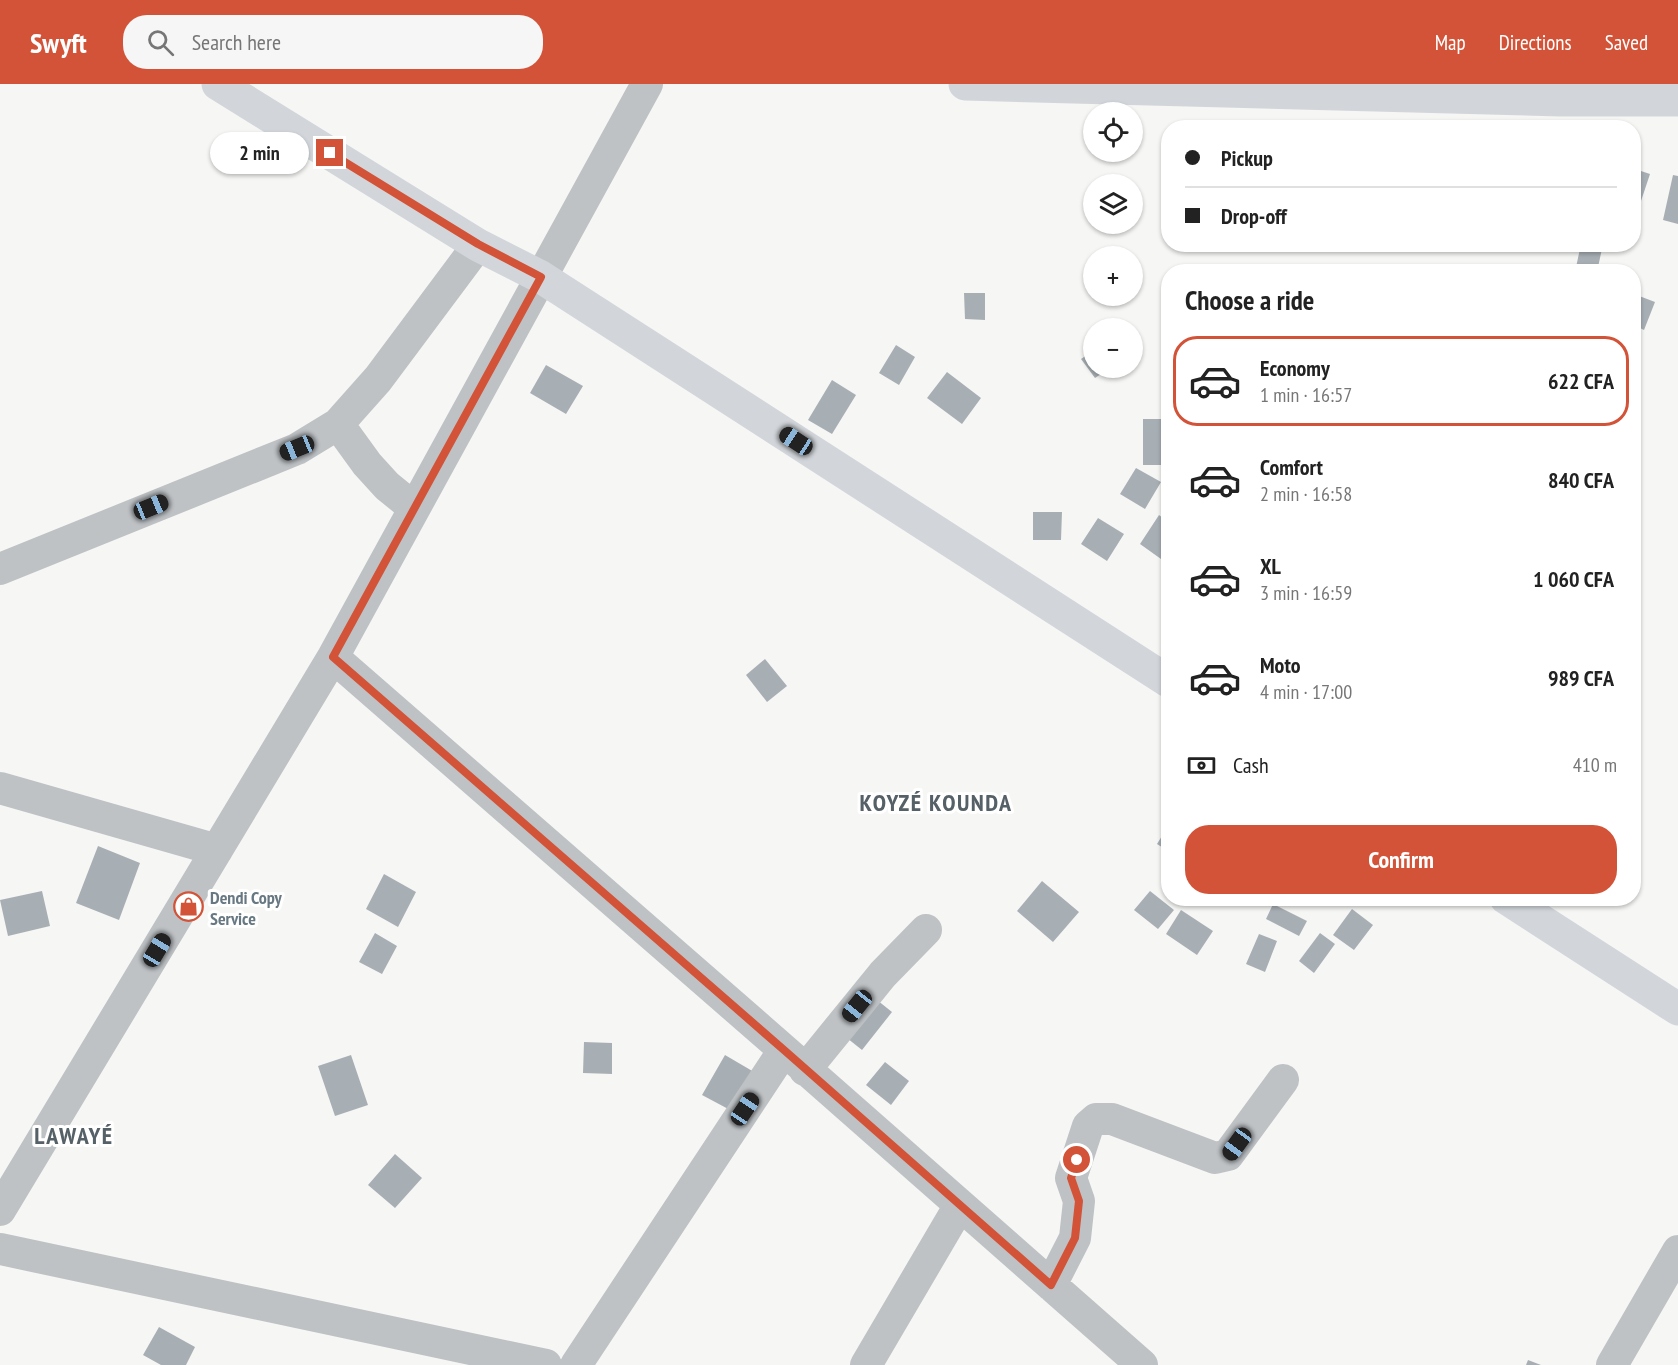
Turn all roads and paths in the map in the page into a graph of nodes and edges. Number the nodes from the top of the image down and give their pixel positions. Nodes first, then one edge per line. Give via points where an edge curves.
1 (218, 84) edge
2 (646, 84) edge
3 (965, 84) edge
4 (1035, 85) edge
5 (1560, 92) edge
6 (1678, 100) edge
7 (478, 244) junction
8 (541, 277) junction
9 (338, 424) junction
10 (414, 508) junction
11 (0, 569) edge
12 (333, 657) junction
13 (1161, 676) edge
14 (0, 788) edge
15 (217, 850) junction
16 (1518, 906) edge
17 (926, 930) dead end
18 (1678, 1009) edge
19 (795, 1060) junction
20 (1283, 1080) dead end
21 (960, 1205) junction
22 (0, 1210) edge
23 (0, 1249) edge
24 (1678, 1251) edge
25 (1051, 1285) junction
26 (546, 1365) edge
27 (576, 1365) edge
28 (866, 1365) edge
29 (1142, 1365) edge
30 (1612, 1365) edge

1 - 7 street
2 - 8 street
3 - 4 street
4 - 5 street
5 - 6 street
7 - 8 street
7 - 9 street via 378,379
8 - 10 street
8 - 13 street
9 - 10 street via 367,464
9 - 11 street via 297,448
10 - 12 street
12 - 15 street
12 - 19 street
14 - 15 street
15 - 22 street
16 - 18 street
17 - 19 street
19 - 21 street
19 - 27 street
20 - 25 street via 1228,1155 1215,1158 1112,1119 1096,1119 1088,1126 1071,1178 1079,1201 1075,1238
21 - 25 street
21 - 28 street
23 - 26 street
24 - 30 street
25 - 29 street

